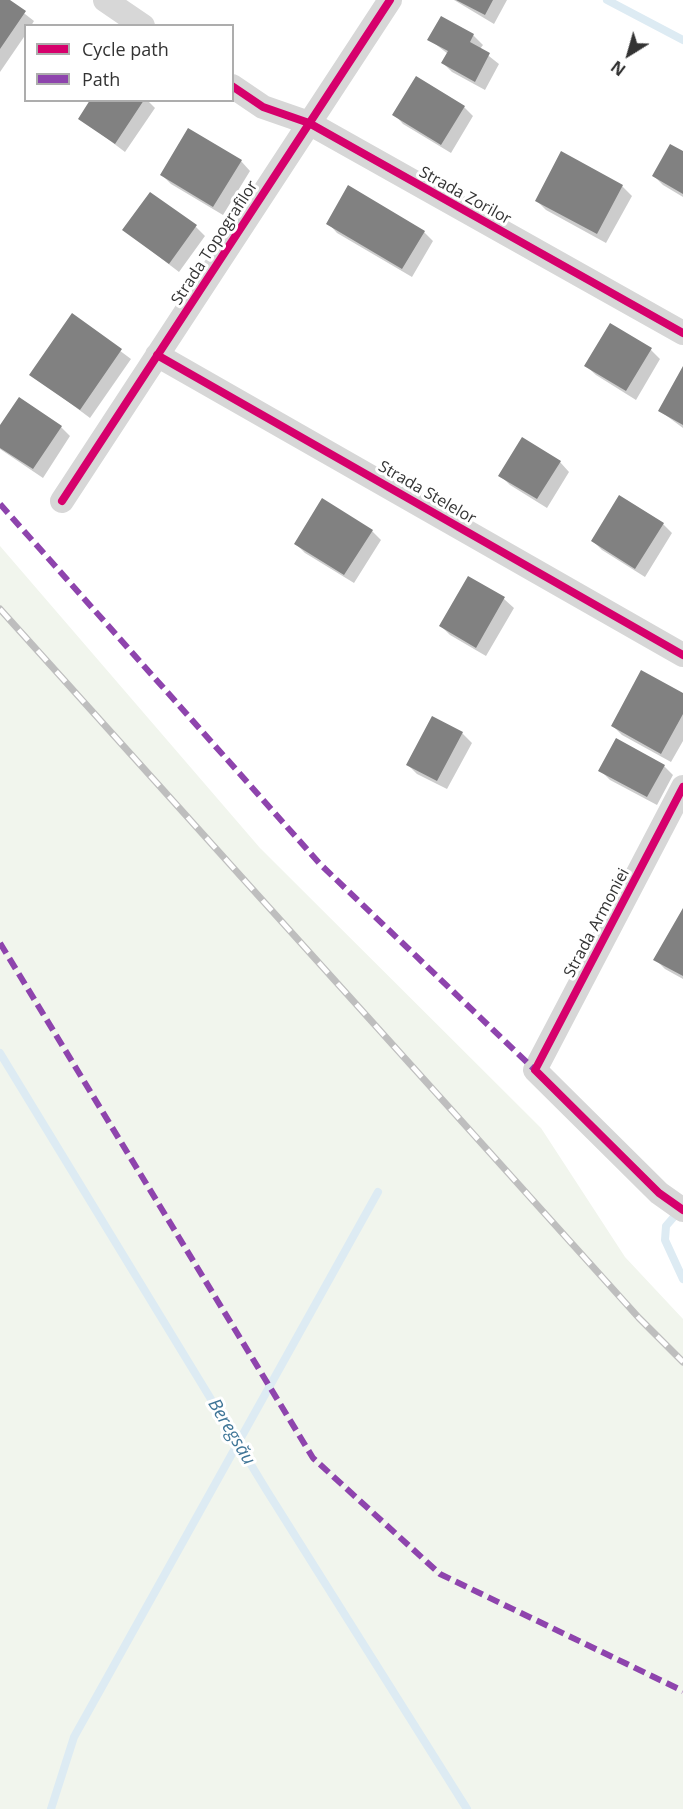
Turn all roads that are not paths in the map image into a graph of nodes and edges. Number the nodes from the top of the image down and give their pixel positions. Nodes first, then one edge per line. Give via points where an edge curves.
1 (105, 0) edge
2 (390, 0) edge
3 (140, 24) edge
4 (234, 87) edge
5 (309, 123) junction
6 (683, 333) edge
7 (157, 355) junction
8 (62, 501) dead end
9 (683, 655) edge
10 (683, 787) edge
11 (683, 1210) edge

1 - 3 street
2 - 5 street, Strada Topografilor
4 - 5 street, Strada Zorilor via 263,107
5 - 6 street, Strada Zorilor
5 - 7 street, Strada Topografilor
7 - 8 street, Strada Topografilor
7 - 9 street, Strada Stelelor
10 - 11 street, Strada Armoniei via 535,1071 659,1193

